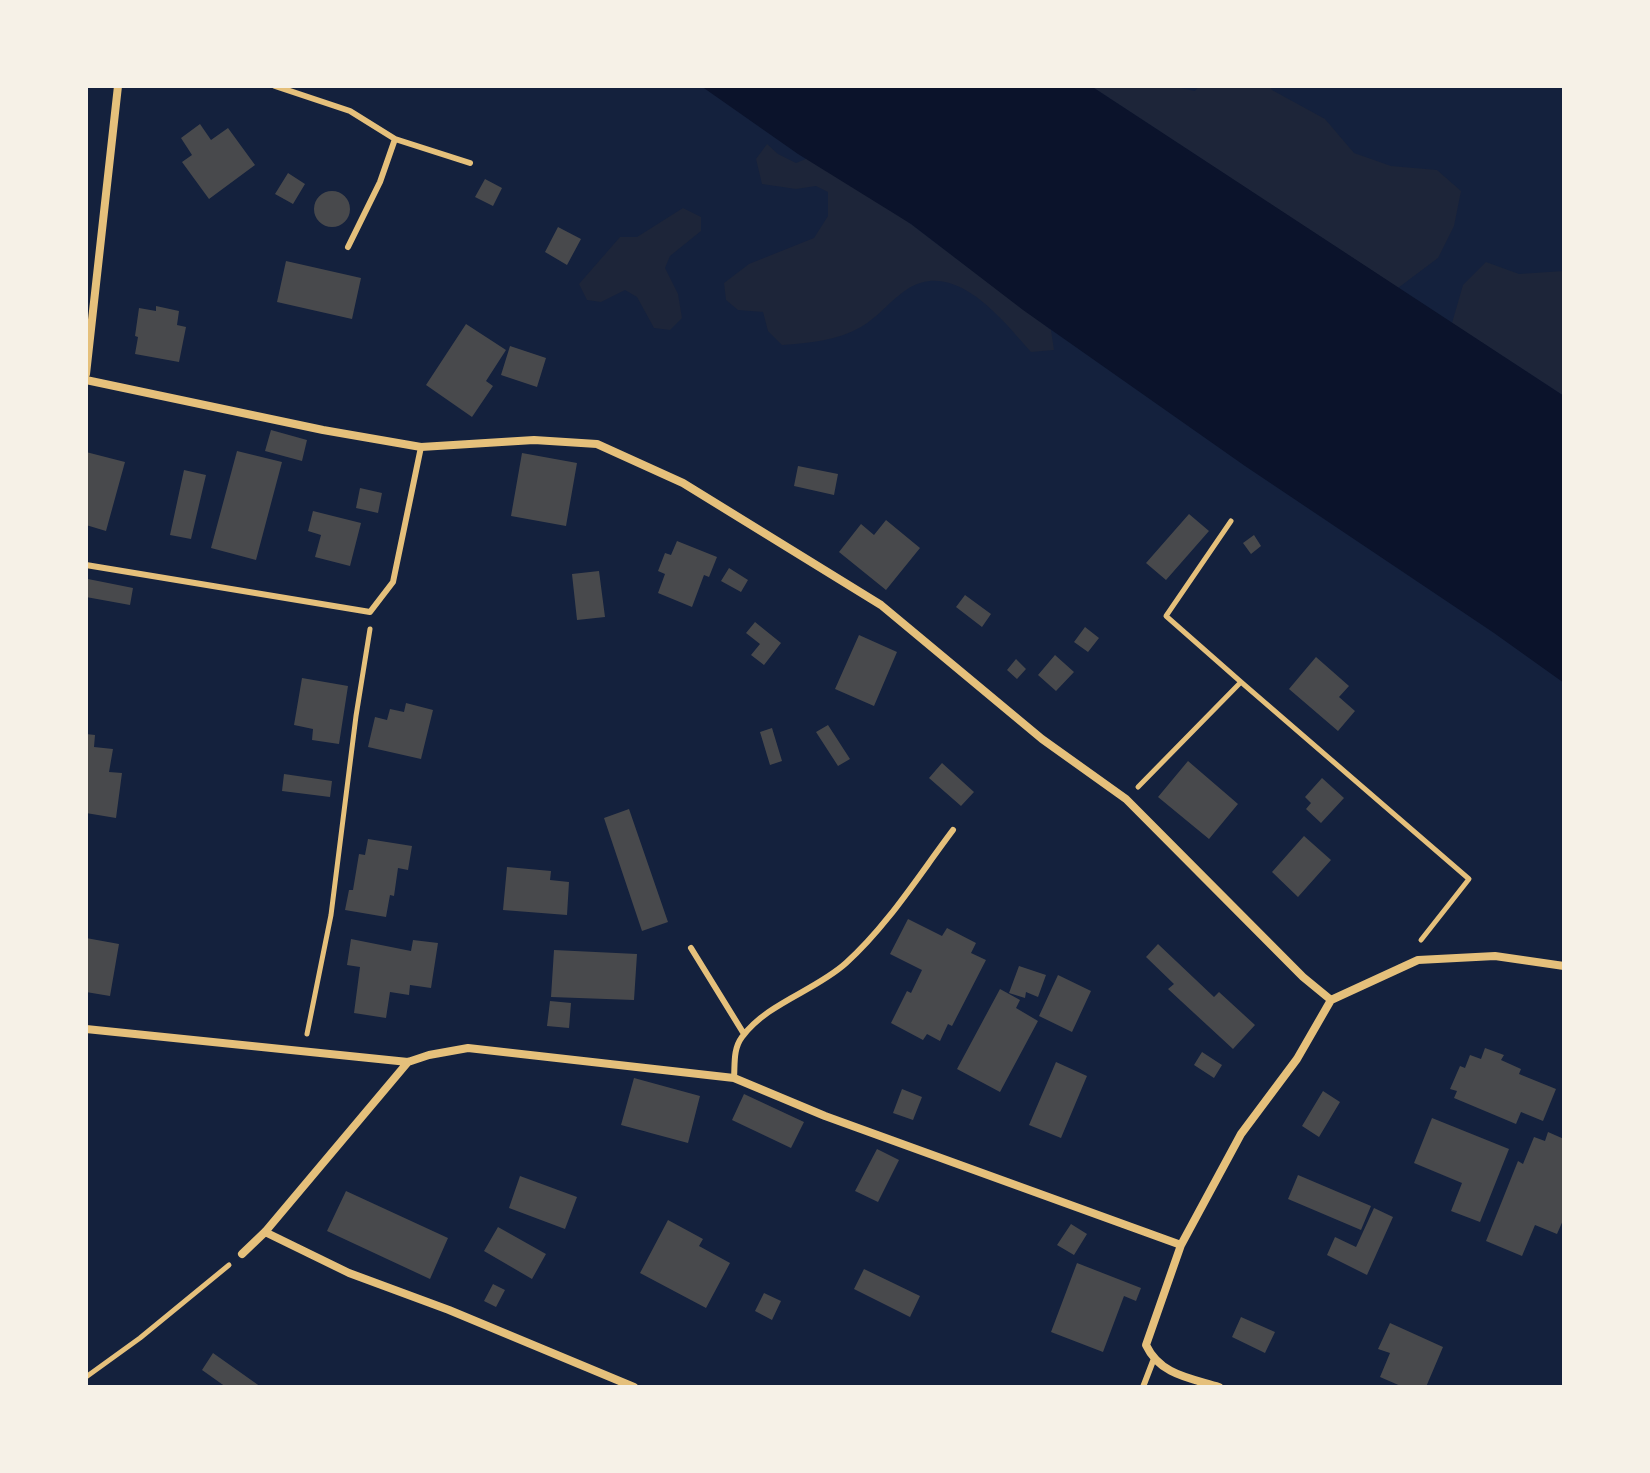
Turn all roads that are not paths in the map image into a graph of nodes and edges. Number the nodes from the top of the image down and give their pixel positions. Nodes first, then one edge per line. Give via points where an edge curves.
1 (118, 86) edge
2 (275, 86) edge
3 (395, 139) junction
4 (470, 163) dead end
5 (348, 247) dead end
6 (86, 374) edge
7 (86, 380) edge
8 (421, 447) junction
9 (86, 565) edge
10 (953, 830) dead end
11 (691, 948) dead end
12 (1564, 966) edge
13 (1331, 1000) junction
14 (86, 1029) edge
15 (744, 1034) junction
16 (408, 1062) junction
17 (734, 1078) junction
18 (265, 1232) junction
19 (1181, 1245) junction
20 (242, 1254) road end
21 (1153, 1361) junction
22 (634, 1387) edge
23 (1143, 1387) edge
24 (1219, 1387) edge

1 - 6 street
2 - 3 lane via 350,111
3 - 4 lane
3 - 5 lane
7 - 8 street
8 - 9 lane via 393,582 370,612
8 - 13 street via 534,440 597,444 683,483 881,605 1042,739 1126,799
10 - 15 lane via 873,937 843,966 768,1012
11 - 15 lane
12 - 13 street via 1495,956 1418,960
13 - 19 street via 1297,1059 1241,1134
14 - 16 street
15 - 17 lane via 736,1046
16 - 17 street via 468,1048
16 - 18 street
17 - 19 street
18 - 20 street
18 - 22 street via 349,1273
19 - 21 street via 1146,1345
21 - 23 lane
21 - 24 street

